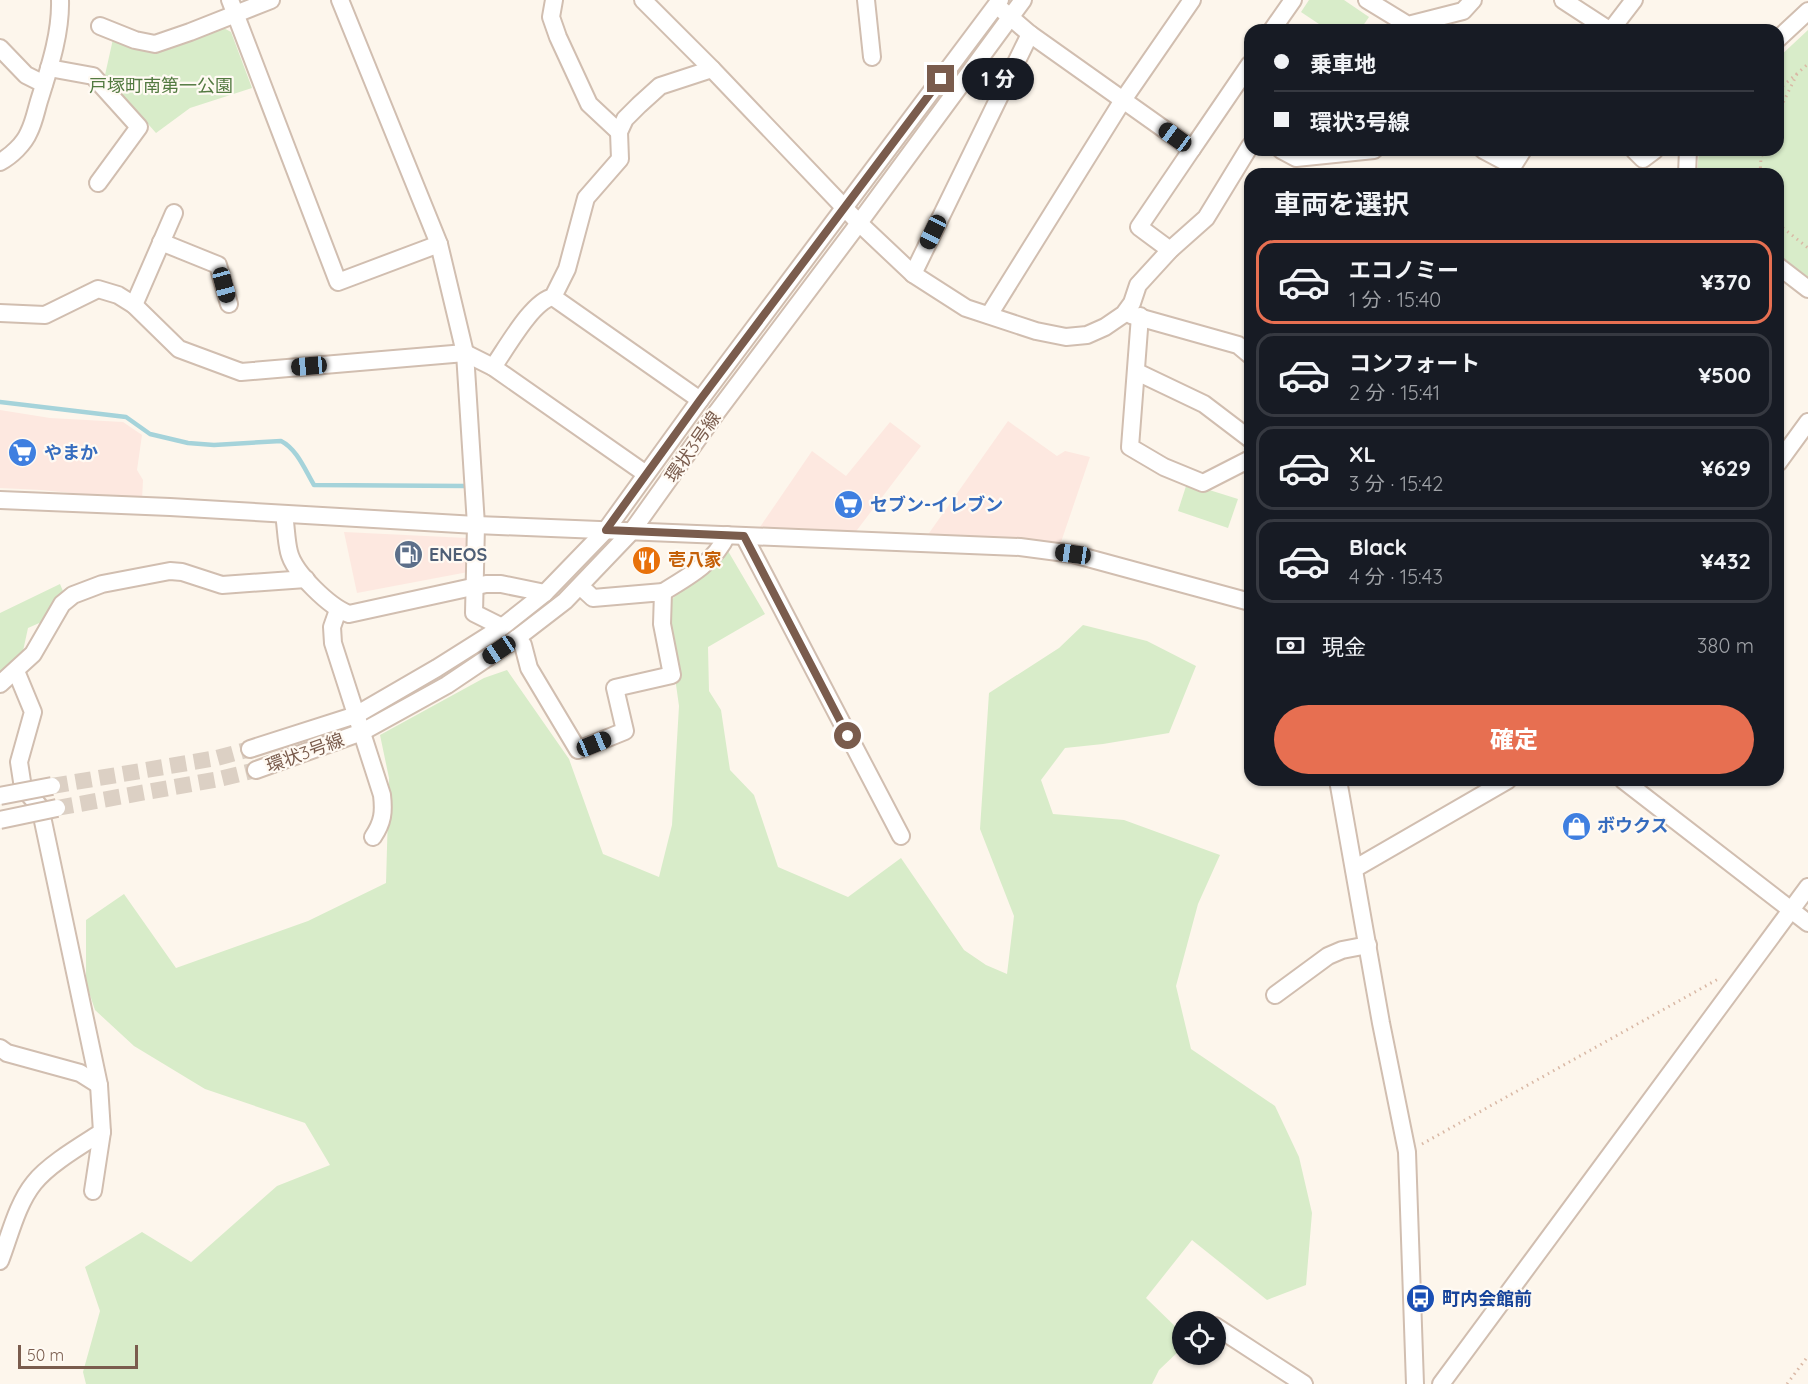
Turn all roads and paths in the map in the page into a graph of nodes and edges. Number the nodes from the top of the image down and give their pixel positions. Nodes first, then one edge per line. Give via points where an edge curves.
1 (60, 0) edge
2 (271, 0) edge
3 (340, 0) edge
4 (554, 0) edge
5 (644, 0) edge
6 (866, 0) edge
7 (1023, 0) edge
8 (1192, 0) edge
9 (1293, 0) edge
10 (1367, 0) edge
11 (1473, 0) edge
12 (1563, 0) edge
13 (1801, 0) edge
14 (1630, 1) edge
15 (995, 2) edge
16 (1808, 5) edge
17 (233, 7) edge
18 (1808, 11) edge
19 (1010, 18) junction
20 (1276, 24) edge
21 (1406, 24) edge
22 (1424, 24) edge
23 (1601, 24) edge
24 (1614, 24) edge
25 (100, 26) dead end
26 (1784, 33) edge
27 (1030, 34) junction
28 (0, 48) edge
29 (872, 57) dead end
30 (1808, 64) edge
31 (712, 69) junction
32 (1244, 73) edge
33 (1797, 74) junction
34 (47, 76) junction
35 (1784, 85) edge
36 (1124, 100) junction
37 (1784, 101) edge
38 (619, 132) junction
39 (1192, 149) junction
40 (1244, 156) edge
41 (1292, 156) edge
42 (1316, 156) edge
43 (1491, 156) edge
44 (0, 162) edge
45 (1507, 168) edge
46 (98, 183) dead end
47 (845, 208) junction
48 (174, 213) dead end
49 (859, 223) junction
50 (1784, 229) edge
51 (161, 242) junction
52 (439, 244) junction
53 (1808, 248) edge
54 (1170, 250) junction
55 (1784, 271) edge
56 (913, 274) junction
57 (1808, 289) edge
58 (553, 297) junction
59 (229, 304) dead end
60 (134, 305) junction
61 (0, 313) edge
62 (989, 315) junction
63 (1132, 315) junction
64 (1244, 350) edge
65 (465, 353) junction
66 (493, 367) junction
67 (1137, 372) junction
68 (700, 400) junction
69 (1808, 422) edge
70 (1244, 434) edge
71 (1784, 455) edge
72 (1244, 462) edge
73 (646, 474) junction
74 (0, 500) edge
75 (284, 514) junction
76 (476, 525) junction
77 (606, 530) junction
78 (632, 531) junction
79 (735, 536) junction
80 (306, 579) junction
81 (476, 586) junction
82 (580, 586) junction
83 (663, 592) junction
84 (545, 593) junction
85 (1244, 600) edge
86 (338, 610) junction
87 (502, 627) junction
88 (517, 638) junction
89 (16, 671) junction
90 (0, 684) edge
91 (356, 715) junction
92 (362, 732) junction
93 (250, 749) tunnel mouth
94 (256, 770) tunnel mouth
95 (52, 786) tunnel mouth
96 (1339, 786) edge
97 (1498, 786) edge
98 (1631, 786) edge
99 (0, 796) edge
100 (57, 808) tunnel mouth
101 (0, 820) edge
102 (901, 836) dead end
103 (373, 837) dead end
104 (1354, 869) junction
105 (1808, 887) edge
106 (1791, 909) junction
107 (1808, 922) edge
108 (1368, 945) junction
109 (1727, 974) dead end
110 (1275, 995) dead end
111 (0, 1048) edge
112 (99, 1085) junction
113 (102, 1132) junction
114 (1407, 1152) junction
115 (93, 1191) dead end
116 (0, 1261) edge
117 (1226, 1333) edge
118 (1808, 1356) edge
119 (1304, 1384) edge
120 (1415, 1384) edge
121 (1441, 1384) edge
122 (1787, 1384) edge

1 - 34 street via 61,14
2 - 17 street
3 - 52 street
4 - 38 street via 551,16 558,37 589,104
5 - 31 street
6 - 29 street
7 - 19 street, 環状3号線
8 - 36 street
9 - 20 street
10 - 21 street
11 - 22 street via 1463,11
12 - 23 street
13 - 16 street
14 - 24 street
15 - 19 street
15 - 47 street, 環状3号線
17 - 25 street via 190,32 155,44
17 - 52 street via 338,282
18 - 26 street
19 - 27 street
19 - 49 street, 環状3号線
27 - 36 street
27 - 56 street
28 - 34 street via 26,75
30 - 33 path
31 - 38 street via 660,86 625,119
31 - 47 street
32 - 39 street
33 - 35 path
33 - 37 path
34 - 44 street via 29,133
34 - 46 street via 93,76 140,127
36 - 39 street
36 - 62 street
38 - 58 street via 620,159 586,198 567,269
39 - 54 street via 1139,227
40 - 54 street via 1206,218
41 - 42 street
43 - 45 street
47 - 49 street
47 - 68 street, 環状3号線
48 - 51 street
49 - 56 street
49 - 78 street, 環状3号線
50 - 53 path
51 - 59 street via 218,265
51 - 60 street
52 - 65 street
54 - 63 street via 1138,285
55 - 57 street
56 - 62 street via 966,308
58 - 66 street via 533,310
58 - 68 street
60 - 61 street via 98,289 45,315
60 - 65 street via 179,350 241,372
62 - 63 street via 1066,337 1087,335
63 - 64 street
63 - 67 street
65 - 66 street
65 - 76 street
66 - 73 street
67 - 70 street via 1204,404
67 - 72 street via 1130,447 1203,483
68 - 73 street, 環状3号線
69 - 71 street
73 - 77 street, 環状3号線
74 - 75 street
75 - 76 street
75 - 80 street via 289,552 296,570
76 - 77 street
76 - 81 street
77 - 78 street
77 - 84 street, 環状3号線
78 - 79 street
78 - 82 street, 環状3号線
79 - 83 street via 706,563
79 - 85 street via 1020,547 1073,554
79 - 102 street
80 - 86 street
80 - 89 street via 222,585 170,571 102,584 73,595 62,604 33,654
81 - 84 street via 501,584
81 - 86 street via 350,614
81 - 87 street via 474,613
82 - 83 street via 593,598
82 - 88 street, 環状3号線
83 - 88 street via 662,624 672,675 615,688 625,731 578,750 529,668
84 - 87 street, 環状3号線
86 - 91 street via 332,627 333,643
87 - 91 street, 環状3号線
88 - 92 street, 環状3号線 via 447,685
89 - 90 street
89 - 112 street via 33,712 19,762 23,788 40,807
91 - 92 street
91 - 93 street, 環状3号線
92 - 94 street, 環状3号線
92 - 103 street via 384,811
95 - 99 street, bridge
96 - 104 street
97 - 104 street
98 - 106 street
100 - 101 street, bridge
104 - 108 street
105 - 106 street
106 - 107 street
106 - 121 street
108 - 110 street via 1328,956
108 - 114 street
109 - 114 path
111 - 112 street via 80,1072
112 - 113 street
113 - 115 street
113 - 116 street via 36,1181 25,1197
114 - 120 street
117 - 119 street
118 - 122 path

